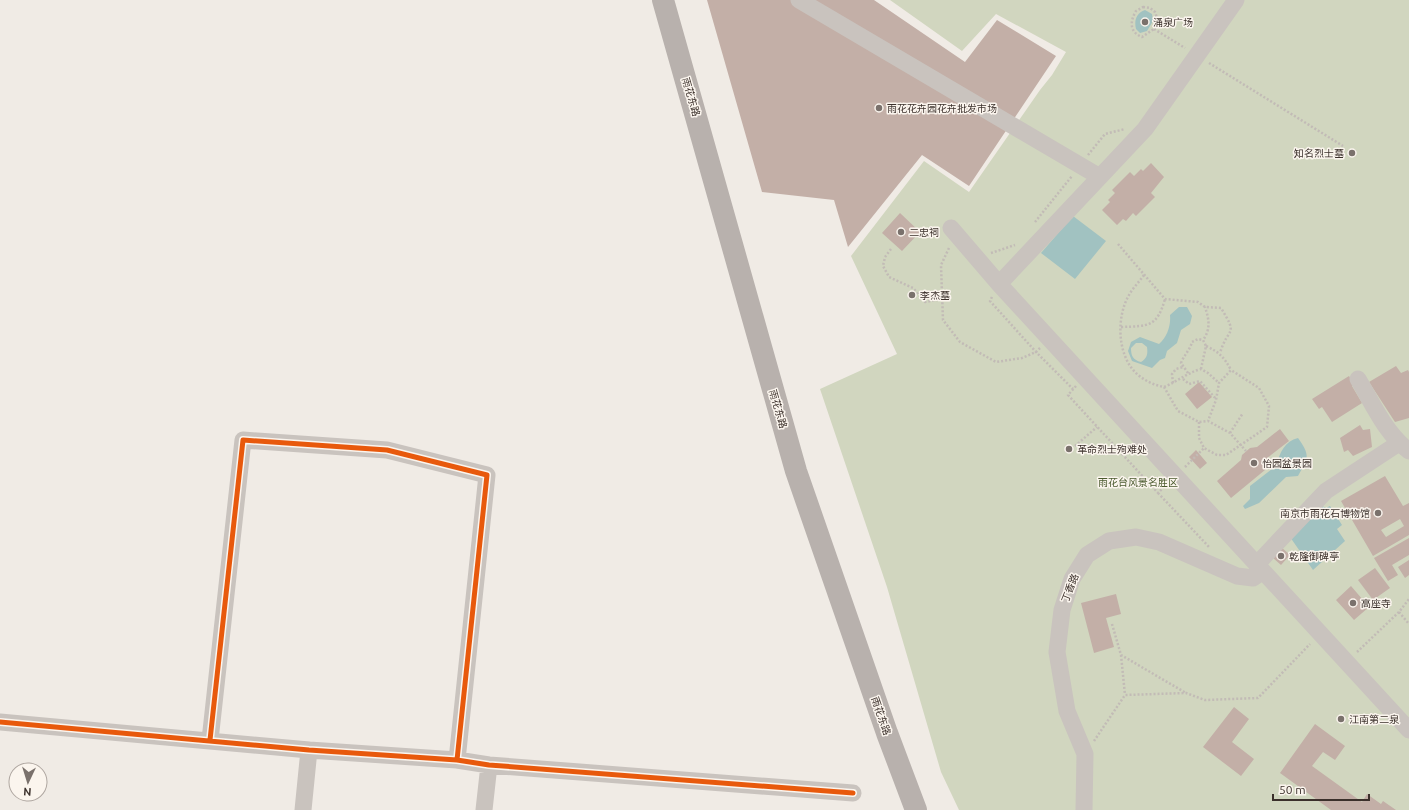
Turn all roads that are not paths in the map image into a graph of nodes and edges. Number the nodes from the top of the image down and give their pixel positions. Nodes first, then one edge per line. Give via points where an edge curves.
1 (664, 0) edge
2 (799, 0) edge
3 (1236, 0) edge
4 (1100, 177) junction
5 (955, 232) road end
6 (999, 284) junction
7 (1358, 378) dead end
8 (1404, 447) edge
9 (1260, 568) junction
10 (0, 722) edge
11 (1409, 730) edge
12 (210, 740) junction
13 (309, 750) junction
14 (457, 760) junction
15 (489, 765) junction
16 (853, 794) dead end
17 (303, 810) edge
18 (484, 810) edge
19 (916, 810) edge
20 (1084, 810) edge

1 - 19 main road, 雨花东路 via 796,471
2 - 4 street
3 - 4 street via 1145,129
4 - 6 street
5 - 6 street
6 - 9 street
7 - 8 street via 1386,426
8 - 9 street via 1326,491
9 - 11 street
9 - 20 street, 丁香路 via 1253,578 1237,576 1159,542 1136,538 1109,541 1087,555 1072,579 1062,610 1057,652 1067,711 1085,754
10 - 12 street
12 - 13 street
12 - 14 street via 243,440 387,450 487,475
13 - 14 street
13 - 17 street
14 - 15 street
15 - 16 street
15 - 18 street

